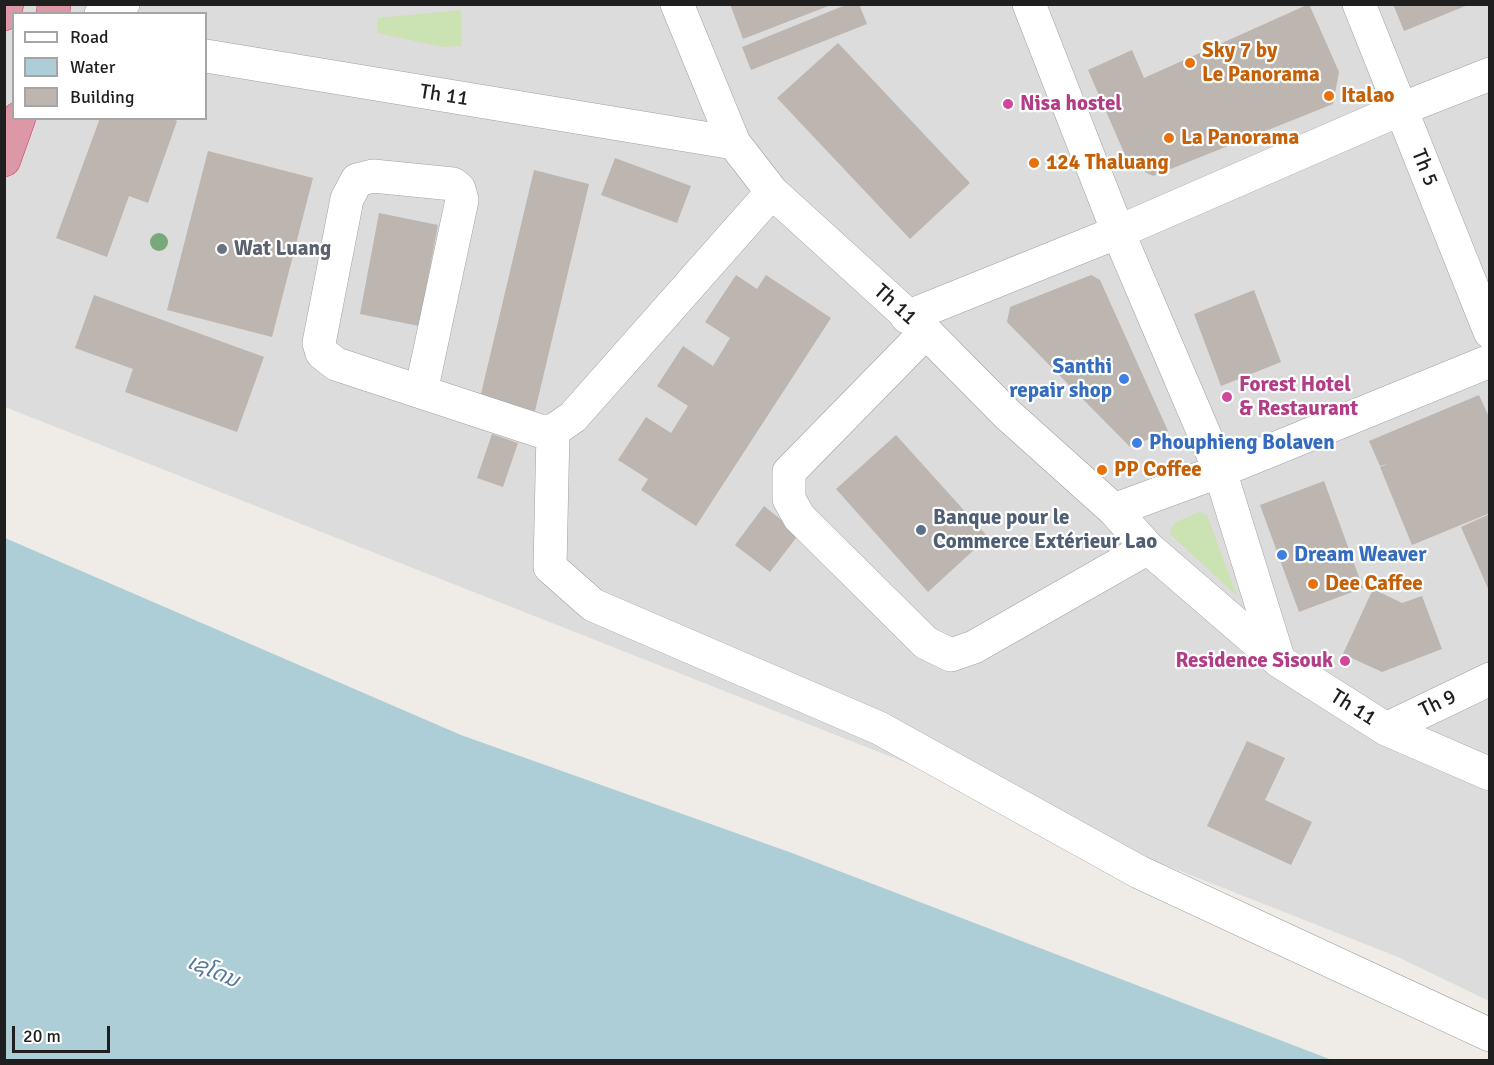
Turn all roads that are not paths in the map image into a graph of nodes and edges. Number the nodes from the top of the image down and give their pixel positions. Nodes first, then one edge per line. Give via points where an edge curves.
1 (7, 4) edge
2 (123, 4) edge
3 (677, 4) edge
4 (1029, 4) edge
5 (1359, 4) edge
6 (105, 12) edge
7 (4, 14) edge
8 (207, 56) edge
9 (1488, 81) edge
10 (1401, 109) junction
11 (18, 120) edge
12 (734, 143) junction
13 (4, 160) edge
14 (772, 192) junction
15 (1118, 232) junction
16 (916, 325) junction
17 (1490, 332) edge
18 (1490, 361) edge
19 (421, 392) junction
20 (553, 431) junction
21 (1220, 471) junction
22 (1114, 510) junction
23 (1148, 548) junction
24 (1279, 661) junction
25 (1490, 679) edge
26 (1386, 729) junction
27 (1490, 774) edge
28 (1490, 1035) edge

1 - 7 highway
2 - 6 street
3 - 12 street
4 - 15 street
5 - 10 street, Th 5
8 - 12 street, Th 11
9 - 10 street
10 - 15 street
10 - 17 street, Th 5
11 - 13 highway
12 - 14 street, Th 11
14 - 16 street, Th 11
14 - 20 street via 573,417
15 - 16 street
15 - 21 street
16 - 22 street, Th 11
16 - 23 street via 789,472 789,499 800,517 926,644 951,655 974,646
18 - 21 street
19 - 19 street via 462,200 459,189 453,184 374,176 357,180 347,199 319,343 322,353 336,364
19 - 20 street via 540,431
20 - 28 street via 550,567 593,605 879,728 1139,872
21 - 22 street
21 - 24 street
22 - 23 street, Th 11
23 - 24 street, Th 11
24 - 26 street, Th 11
25 - 26 street, Th 9
26 - 27 street, Th 11

